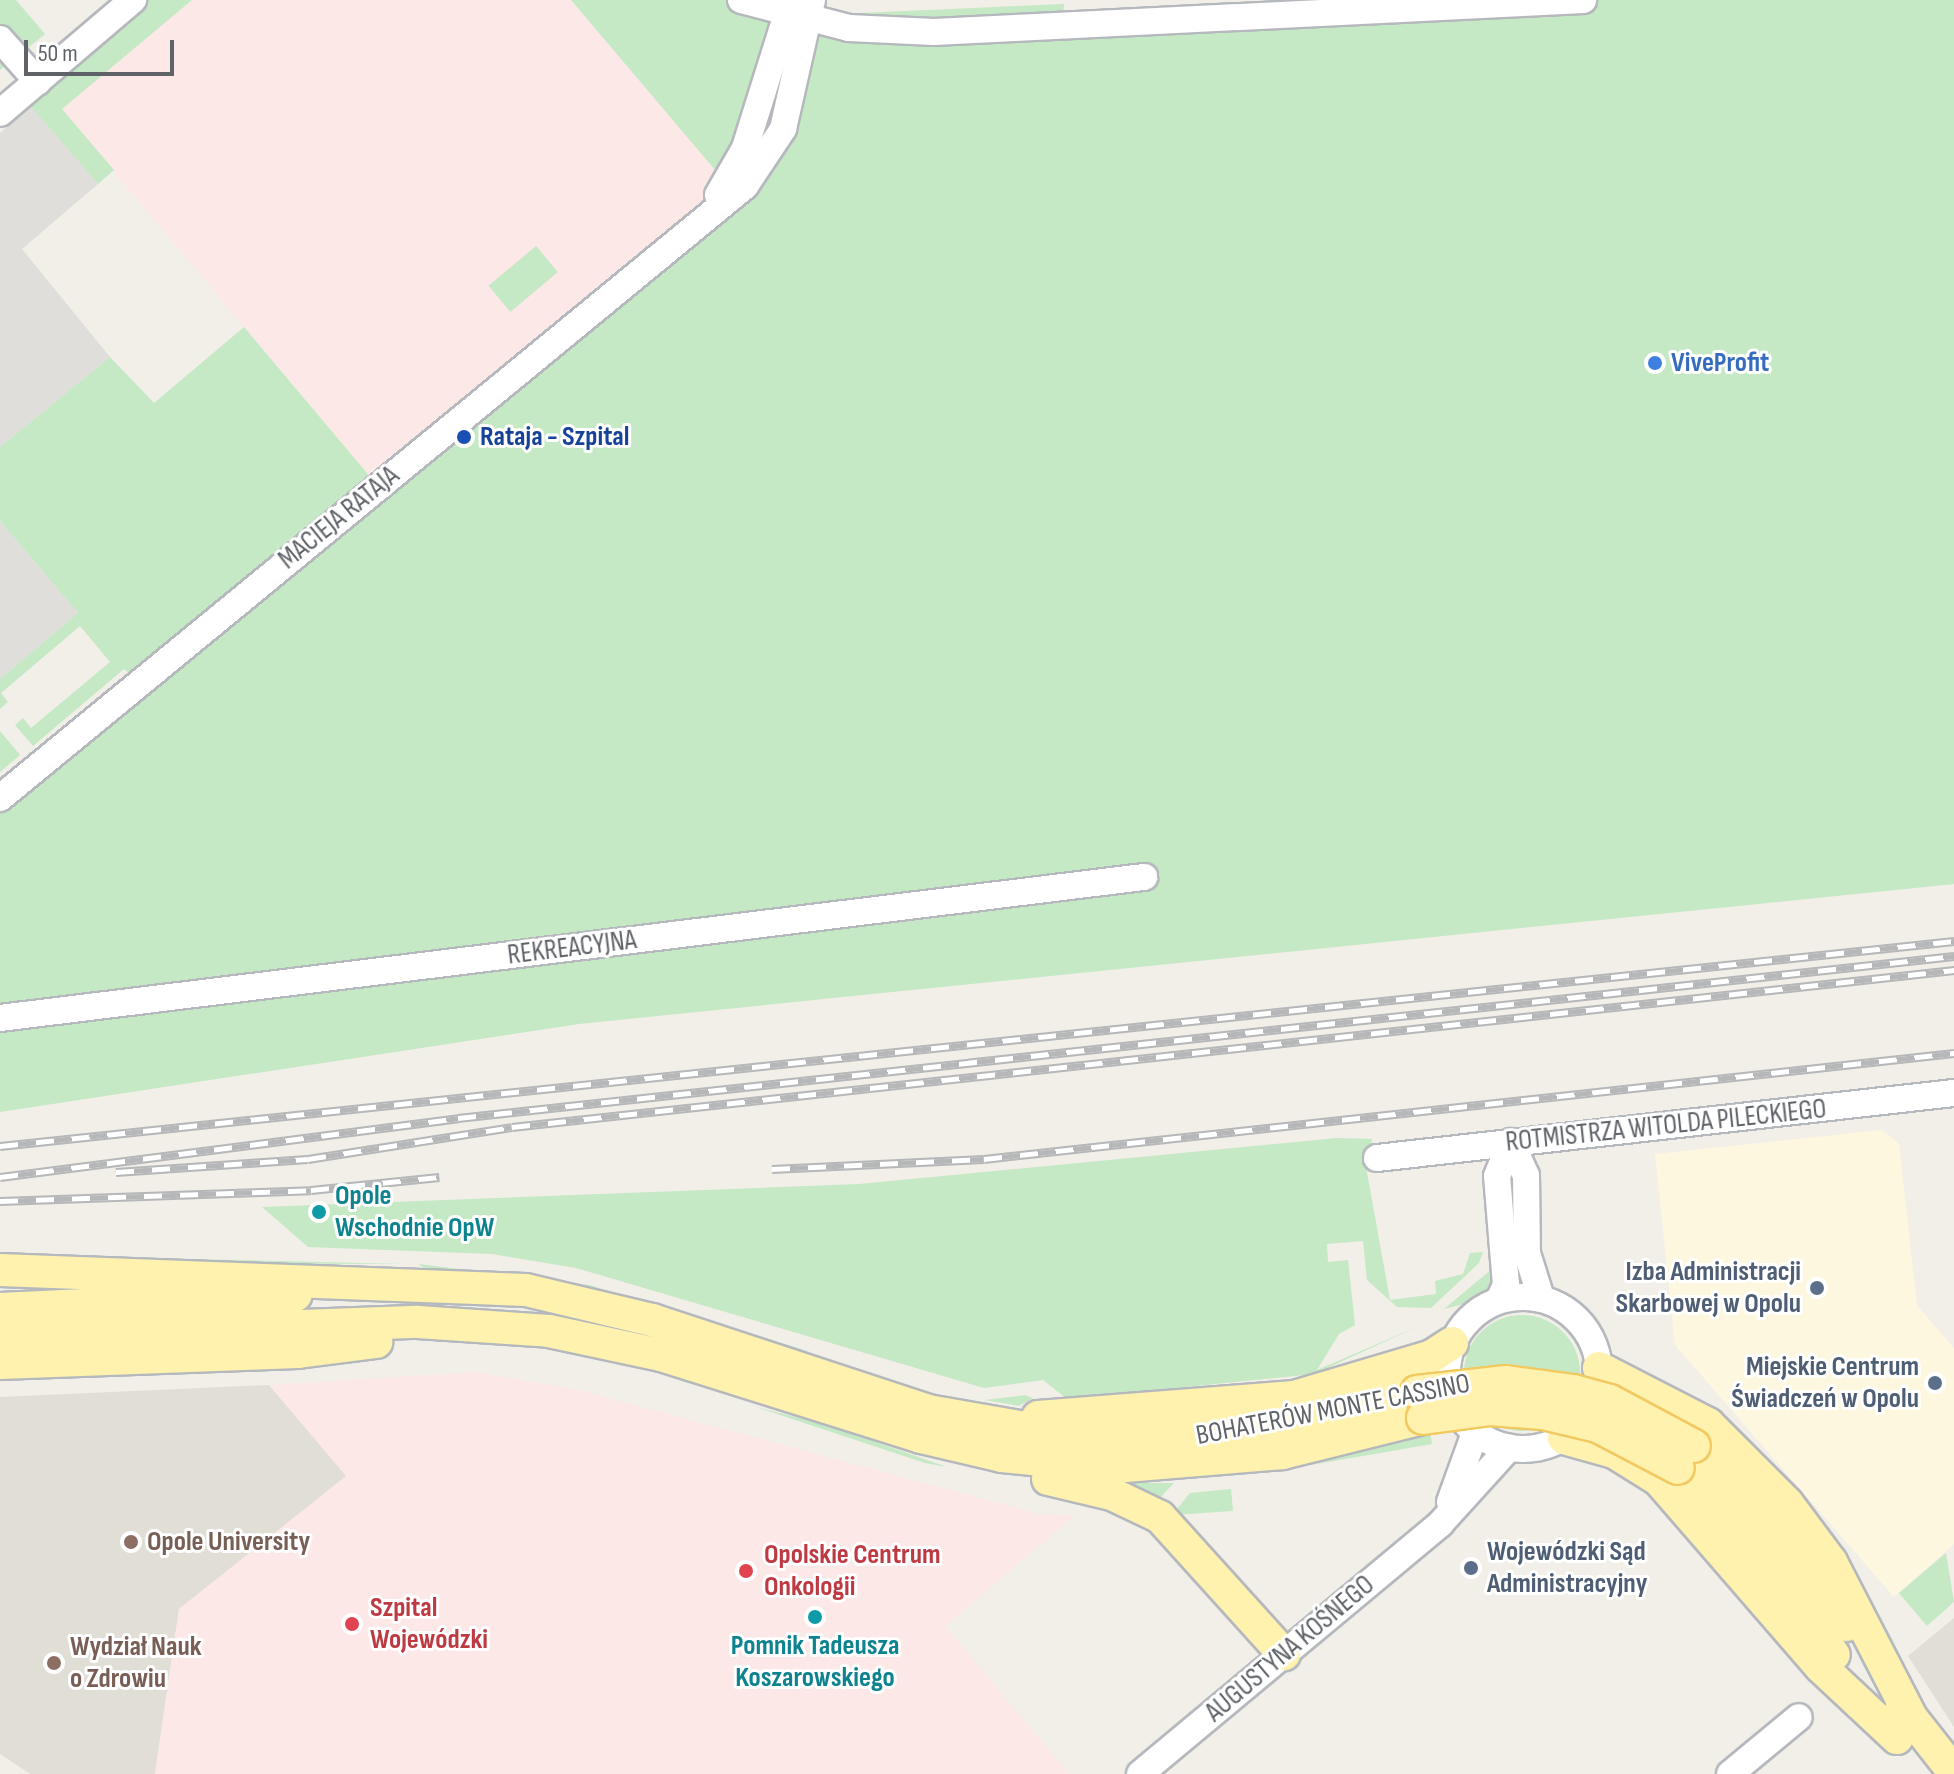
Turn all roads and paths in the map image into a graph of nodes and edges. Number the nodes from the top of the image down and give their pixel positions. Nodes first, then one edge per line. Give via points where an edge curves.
1 (133, 0) edge
2 (741, 0) edge
3 (1583, 0) edge
4 (799, 9) edge
5 (0, 39) edge
6 (38, 82) junction
7 (0, 113) edge
8 (0, 798) edge
9 (1144, 877) dead end
10 (0, 1018) edge
11 (1954, 1093) edge
12 (1511, 1142) junction
13 (1377, 1158) dead end
14 (0, 1270) edge
15 (370, 1280) junction
16 (1541, 1298) junction
17 (1499, 1300) junction
18 (0, 1309) edge
19 (491, 1325) junction
20 (0, 1337) edge
21 (1452, 1343) junction
22 (0, 1363) edge
23 (1599, 1368) junction
24 (1420, 1405) junction
25 (958, 1419) junction
26 (1475, 1433) junction
27 (1564, 1438) junction
28 (1509, 1448) junction
29 (1002, 1456) junction
30 (1440, 1524) junction
31 (1284, 1654) junction
32 (1799, 1717) dead end
33 (1905, 1730) junction
34 (1954, 1772) edge
35 (1140, 1774) edge
36 (1730, 1774) edge
37 (1928, 1774) edge

1 - 6 street
2 - 4 street
3 - 4 street via 965,32
4 - 8 street, MACIEJA RATAJA via 775,149 745,186
5 - 6 street
6 - 7 street
9 - 10 street, REKREACYJNA
11 - 12 street, ROTMISTRZA WITOLDA PILECKIEGO
12 - 13 street, ROTMISTRZA WITOLDA PILECKIEGO
12 - 16 street via 1526,1175 1527,1253
12 - 17 street via 1497,1176 1506,1285
14 - 15 main road
15 - 18 main road via 240,1300
15 - 25 main road, BOHATERÓW MONTE CASSINO via 581,1300
16 - 17 street
16 - 23 street via 1575,1316
17 - 21 street via 1471,1316
19 - 20 main road
19 - 22 main road via 298,1352
19 - 29 main road, BOHATERÓW MONTE CASSINO via 628,1346
21 - 25 main road via 1432,1356 1266,1401
21 - 26 street via 1448,1392
23 - 27 street via 1586,1416
23 - 33 main road via 1708,1424 1787,1503 1831,1562
24 - 25 main road, BOHATERÓW MONTE CASSINO via 1169,1439 1083,1438
24 - 29 main road, BOHATERÓW MONTE CASSINO via 1282,1453 1184,1465
24 - 33 main road, BOHATERÓW MONTE CASSINO, bridge via 1543,1413 1686,1457
26 - 28 street
26 - 30 street, AUGUSTYNA KOŚNEGO
27 - 28 street
27 - 33 main road via 1614,1452 1659,1480 1821,1667
28 - 30 street, AUGUSTYNA KOŚNEGO
29 - 31 main road via 1160,1517
30 - 31 street, AUGUSTYNA KOŚNEGO
31 - 35 street, AUGUSTYNA KOŚNEGO
32 - 36 street
33 - 34 main road, BOHATERÓW MONTE CASSINO
33 - 37 main road, BOHATERÓW MONTE CASSINO

